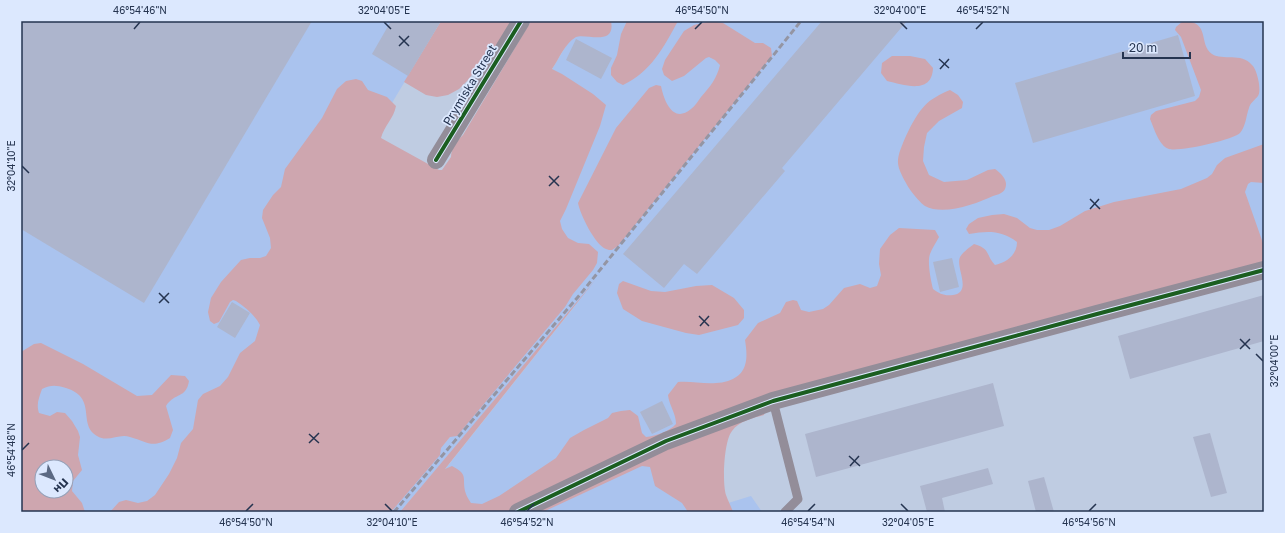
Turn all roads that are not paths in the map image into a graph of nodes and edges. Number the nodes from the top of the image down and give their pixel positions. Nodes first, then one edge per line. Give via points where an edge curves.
1 (521, 21) edge
2 (436, 160) dead end
3 (1264, 270) edge
4 (773, 401) junction
5 (518, 512) edge
6 (785, 512) edge

1 - 2 street, Prymiska Street
3 - 4 street
4 - 5 street via 666,441
4 - 6 lane via 798,499

